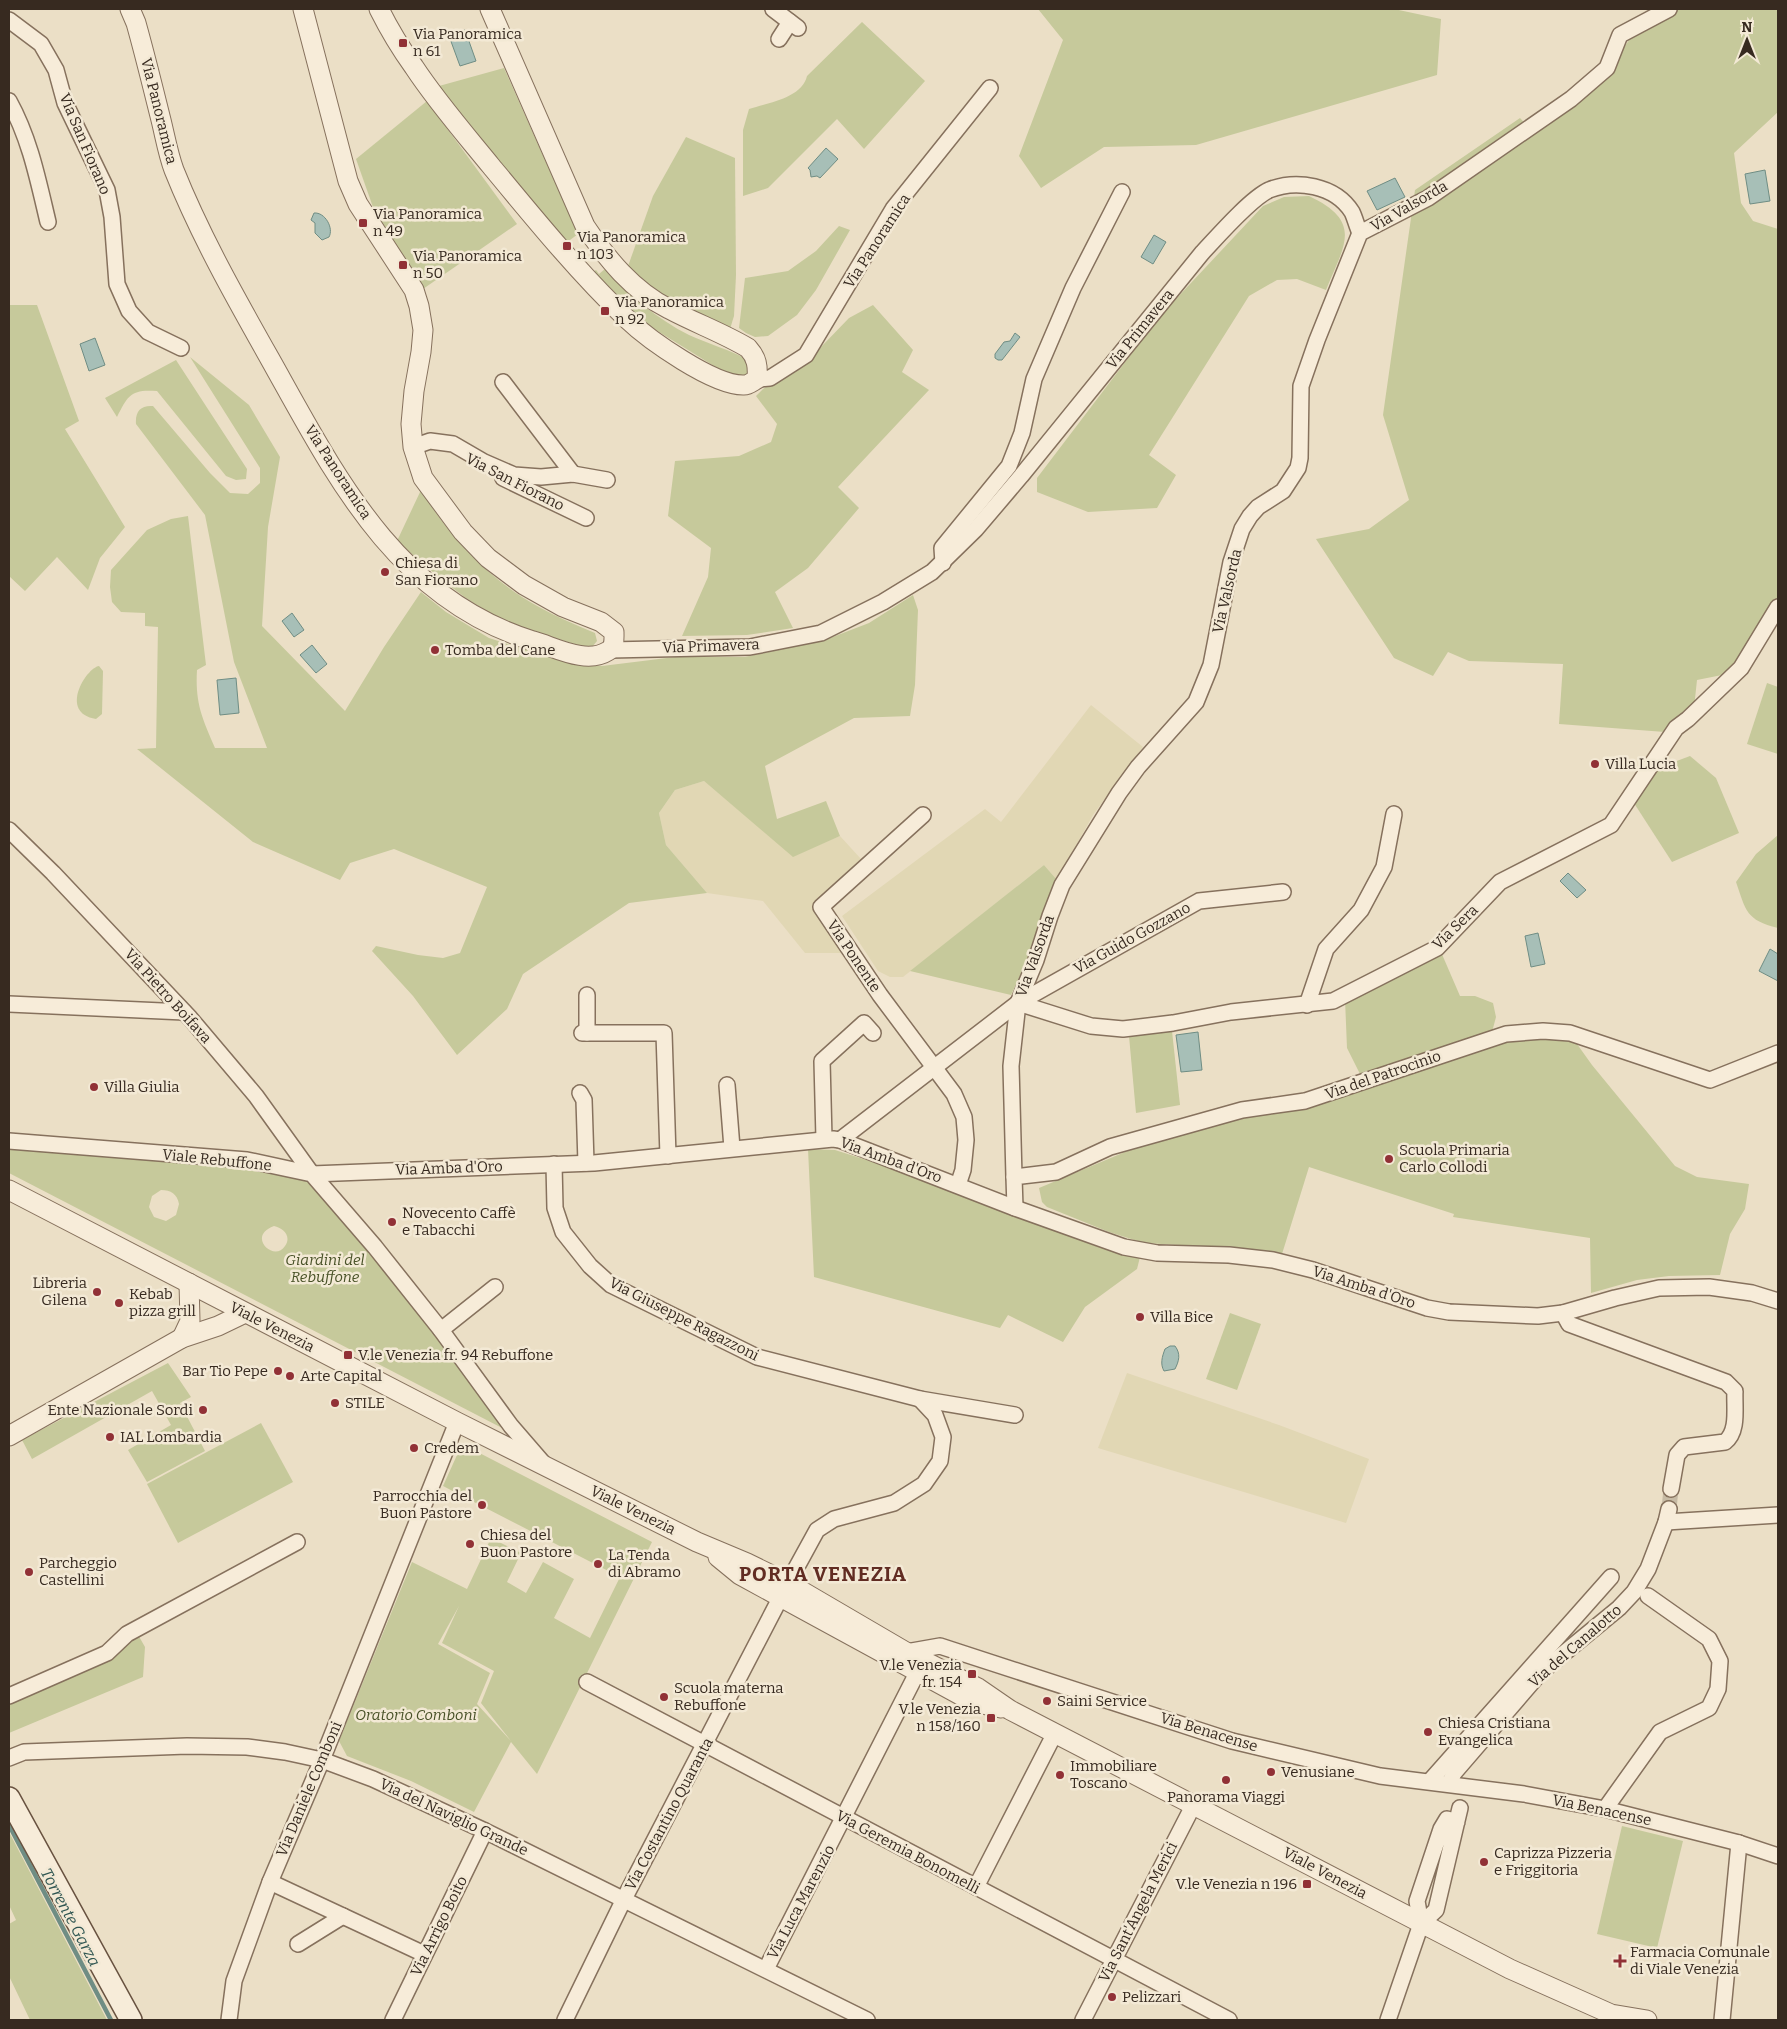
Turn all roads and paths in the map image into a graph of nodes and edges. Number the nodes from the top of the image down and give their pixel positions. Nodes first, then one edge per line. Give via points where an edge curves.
1 (130, 9) edge
2 (303, 9) edge
3 (379, 9) edge
4 (490, 9) edge
5 (773, 9) edge
6 (1670, 9) edge
7 (9, 20) edge
8 (779, 39) dead end
9 (990, 88) dead end
10 (9, 102) edge
11 (1122, 192) dead end
12 (48, 222) dead end
13 (1360, 234) junction
14 (181, 348) dead end
15 (758, 379) junction
16 (503, 382) dead end
17 (445, 442) junction
18 (413, 447) junction
19 (573, 474) junction
20 (607, 480) dead end
21 (586, 518) dead end
22 (942, 563) junction
23 (1778, 607) edge
24 (610, 650) junction
25 (1394, 814) dead end
26 (923, 815) dead end
27 (9, 830) edge
28 (1284, 892) dead end
29 (587, 995) dead end
30 (1018, 1003) junction
31 (9, 1004) edge
32 (1307, 1005) junction
33 (184, 1012) junction
34 (873, 1034) dead end
35 (1778, 1052) edge
36 (934, 1067) junction
37 (726, 1085) dead end
38 (584, 1095) dead end
39 (824, 1139) junction
40 (840, 1140) junction
41 (9, 1141) edge
42 (732, 1148) junction
43 (668, 1156) junction
44 (586, 1163) junction
45 (554, 1164) junction
46 (312, 1174) junction
47 (1014, 1177) junction
48 (958, 1185) junction
49 (9, 1190) edge
50 (1015, 1208) junction
51 (189, 1283) junction
52 (496, 1287) dead end
53 (1778, 1301) edge
54 (245, 1313) junction
55 (1563, 1313) junction
56 (441, 1330) junction
57 (182, 1338) junction
58 (920, 1399) junction
59 (1015, 1415) dead end
60 (457, 1422) junction
61 (9, 1436) edge
62 (547, 1468) junction
63 (1670, 1489) tunnel mouth
64 (1778, 1516) edge
65 (297, 1542) dead end
66 (1611, 1577) dead end
67 (784, 1590) junction
68 (1648, 1596) dead end
69 (906, 1652) junction
70 (917, 1673) junction
71 (587, 1682) dead end
72 (9, 1696) edge
73 (1010, 1710) junction
74 (1055, 1733) junction
75 (705, 1745) junction
76 (9, 1758) edge
77 (322, 1760) junction
78 (1430, 1782) junction
79 (1449, 1784) junction
80 (9, 1798) edge
81 (1194, 1804) junction
82 (1605, 1810) junction
83 (844, 1818) junction
84 (485, 1831) junction
85 (1739, 1843) junction
86 (1776, 1850) edge
87 (270, 1882) junction
88 (976, 1887) junction
89 (624, 1899) junction
90 (343, 1916) junction
91 (1421, 1924) junction
92 (298, 1944) dead end
93 (424, 1954) junction
94 (1114, 1960) junction
95 (766, 1970) junction
96 (131, 2020) edge
97 (229, 2020) edge
98 (393, 2020) edge
99 (565, 2020) edge
100 (867, 2020) edge
101 (1083, 2020) edge
102 (1230, 2020) edge
103 (1388, 2020) edge
104 (1647, 2020) edge
105 (1722, 2020) edge

1 - 24 street, Via Panoramica via 173,168 203,235 316,441 361,512 419,577 478,618 512,634 584,656 598,656
2 - 18 street via 348,181 358,204 414,290 419,306 423,330 413,399
3 - 15 street, Via Panoramica via 393,37 448,113 570,258 627,319 712,377 731,384 747,385
4 - 15 street via 585,226 601,250 621,274 667,308 748,348 755,356
5 - 8 street via 794,25
6 - 13 street, Via Valsorda via 1620,35 1607,68 1571,99 1428,198
7 - 14 street, Via San Fiorano via 41,44 56,70 65,103 107,190 117,284 129,310 148,332
9 - 15 street, Via Panoramica via 893,209 806,355 770,378
10 - 12 street via 32,153
11 - 22 street via 1073,288 1034,378 1022,433 1009,466 942,548
13 - 22 street, Via Primavera via 1352,212 1342,200 1321,188 1294,184 1268,190 1242,211 1202,253 1021,476
13 - 30 street, Via Valsorda via 1301,386 1298,468 1283,491 1258,507 1242,529 1231,562 1211,665 1196,702 1138,767 1062,885
16 - 19 street
17 - 18 street via 430,441
17 - 19 street, Via San Fiorano via 514,475
17 - 21 street, Via San Fiorano via 484,469
18 - 24 street via 423,478 488,558 524,585 563,607 601,622 614,632
19 - 20 street, Via San Fiorano
22 - 24 street, Via Primavera via 883,602 821,633 750,647
23 - 32 street, Via Sera via 1741,668 1676,728 1611,825 1500,882 1437,948 1333,1001
25 - 32 street via 1384,867 1361,910 1326,949
26 - 36 street, Via Ponente via 821,907 880,996
27 - 33 street, Via Pietro Boifava via 53,872
28 - 30 street, Via Guido Gozzano via 1199,901
29 - 43 street via 585,1032 664,1033
30 - 32 street, Via Sera via 1091,1026 1123,1029 1231,1012
30 - 36 street, Via Valsorda
30 - 47 street via 1011,1066
31 - 33 street
33 - 46 street, Via Pietro Boifava via 256,1096
34 - 39 street, Via Amba d'Oro via 864,1023 822,1061
35 - 47 street, Via del Patrocinio via 1710,1080 1570,1033 1544,1030 1506,1034 1305,1102 1242,1110 1110,1147 1056,1172
36 - 40 street, Via Valsorda
36 - 48 street, Via Amba d'Oro via 954,1094 964,1117 966,1140
37 - 42 street
38 - 44 street
39 - 40 street, Via Amba d'Oro
39 - 42 street, Via Amba d'Oro
40 - 48 street, Via Amba d'Oro
41 - 46 street, Viale Rebuffone via 247,1160
42 - 43 street, Via Amba d'Oro
43 - 44 street, Via Amba d'Oro
44 - 45 street, Via Amba d'Oro
45 - 46 street, Via Amba d'Oro
45 - 58 street, Via Giuseppe Ragazzoni via 555,1208 563,1232 590,1266 611,1285 756,1357
46 - 56 street
47 - 50 street
48 - 50 street, Via Amba d'Oro
49 - 51 street, Viale Venezia
50 - 55 street, Via Amba d'Oro via 1124,1248 1273,1260 1427,1308 1538,1316
51 - 54 street, Viale Venezia
51 - 57 street via 190,1321
52 - 56 street
53 - 55 street, Via Amba d'Oro via 1752,1293 1709,1287 1659,1288
54 - 57 street
54 - 60 street, Viale Venezia
55 - 63 street via 1569,1324 1726,1382 1734,1391 1734,1432 1725,1442 1684,1447 1677,1455
56 - 62 street via 511,1426
57 - 61 street
58 - 59 street, Via Giuseppe Ragazzoni
58 - 67 street via 935,1415 942,1437 940,1462 924,1484 894,1504 834,1519 817,1530
60 - 62 street, Viale Venezia
60 - 77 street, Via Daniele Comboni
62 - 67 street, Viale Venezia via 747,1563
64 - 79 street, Via del Canalotto via 1667,1516 1648,1569 1634,1592 1541,1672 1454,1773
65 - 72 street via 127,1634 107,1653
66 - 78 street
67 - 69 street, Viale Venezia
67 - 70 street, Viale Venezia
67 - 75 street, Via Costantino Quaranta
68 - 82 street via 1709,1639 1720,1661 1718,1689 1709,1708 1660,1732
69 - 73 street, Viale Venezia via 978,1688
69 - 78 street, Via Benacense via 940,1646 1232,1740 1380,1776
70 - 73 street, Viale Venezia via 973,1702
70 - 83 street, Via Luca Marenzio
71 - 75 street, Via Geremia Bonomelli
73 - 74 street, Viale Venezia
74 - 81 street, Viale Venezia
74 - 88 street
75 - 83 street, Via Geremia Bonomelli
75 - 89 street, Via Costantino Quaranta
76 - 77 street, Via del Naviglio Grande via 24,1752 187,1746 247,1747
77 - 84 street, Via del Naviglio Grande via 373,1778
77 - 87 street, Via Daniele Comboni
78 - 79 street, Via Benacense
79 - 82 street, Via Benacense
80 - 96 main road
81 - 91 street, Viale Venezia
81 - 94 street, Via Sant'Angela Merici
82 - 85 street, Via Benacense
83 - 88 street, Via Geremia Bonomelli
83 - 95 street, Via Luca Marenzio
84 - 89 street, Via del Naviglio Grande
84 - 93 street, Via Arrigo Boito
85 - 86 street, Via Benacense
85 - 105 street
87 - 90 street
87 - 97 street, Via Daniele Comboni via 234,1981
88 - 94 street, Via Geremia Bonomelli
89 - 95 street, Via del Naviglio Grande
89 - 99 street, Via Costantino Quaranta
90 - 92 street
90 - 93 street
91 - 91 street via 1417,1901 1441,1829 1453,1815 1436,1910
91 - 103 street
91 - 104 street, Viale Venezia via 1565,1995 1611,2014
93 - 98 street, Via Arrigo Boito
94 - 101 street, Via Sant'Angela Merici
94 - 102 street, Via Geremia Bonomelli
95 - 100 street, Via del Naviglio Grande

